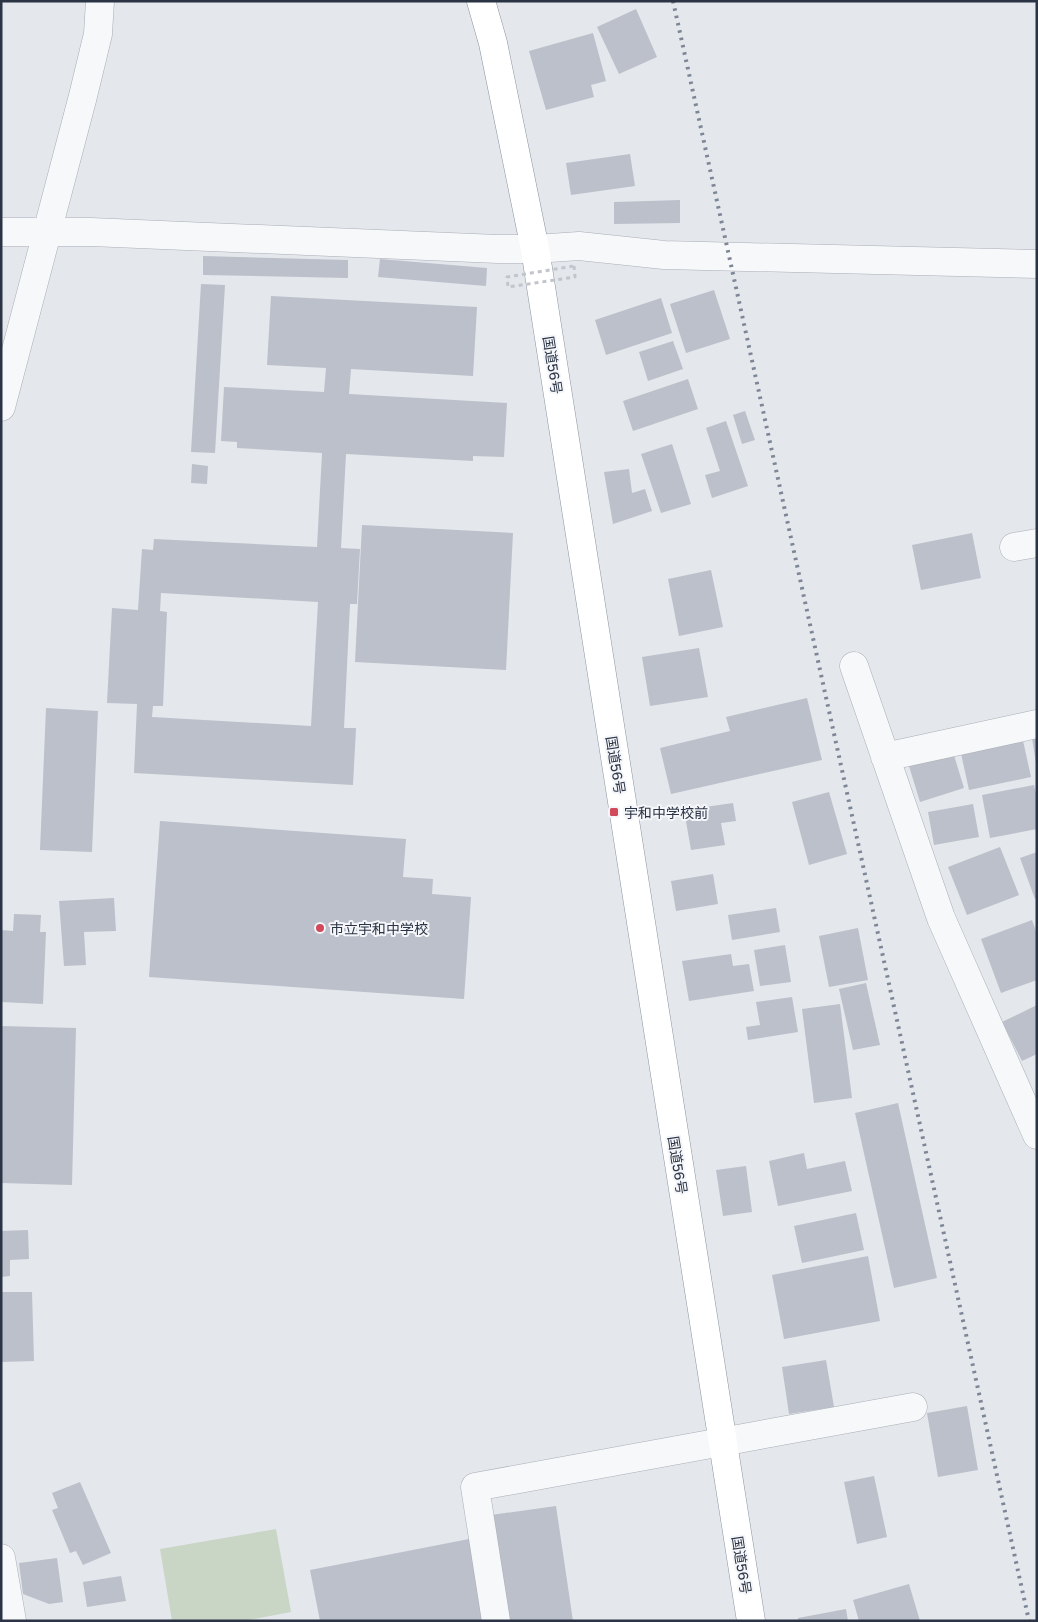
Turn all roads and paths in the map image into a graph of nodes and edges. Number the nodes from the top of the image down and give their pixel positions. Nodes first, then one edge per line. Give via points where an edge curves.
1 (100, 1) edge
2 (481, 1) edge
3 (1, 232) edge
4 (47, 233) junction
5 (535, 249) junction
6 (1037, 264) edge
7 (576, 278) joint
8 (1, 407) edge
9 (854, 666) dead end
10 (1037, 724) edge
11 (885, 757) junction
12 (1037, 1135) edge
13 (913, 1407) dead end
14 (723, 1443) junction
15 (1, 1558) edge
16 (12, 1621) edge
17 (496, 1621) edge
18 (751, 1621) edge

1 - 4 street via 98,34
2 - 5 highway, 国道56号 via 494,43
3 - 4 street
4 - 5 street
4 - 8 street
5 - 6 street via 579,246 664,255
5 - 14 highway, 国道56号
7 - 7 path, bridge via 508,287 507,277 574,266
9 - 11 street
10 - 11 street
11 - 12 street via 941,918
13 - 14 street
14 - 17 street via 475,1488
14 - 18 highway, 国道56号
15 - 16 street

